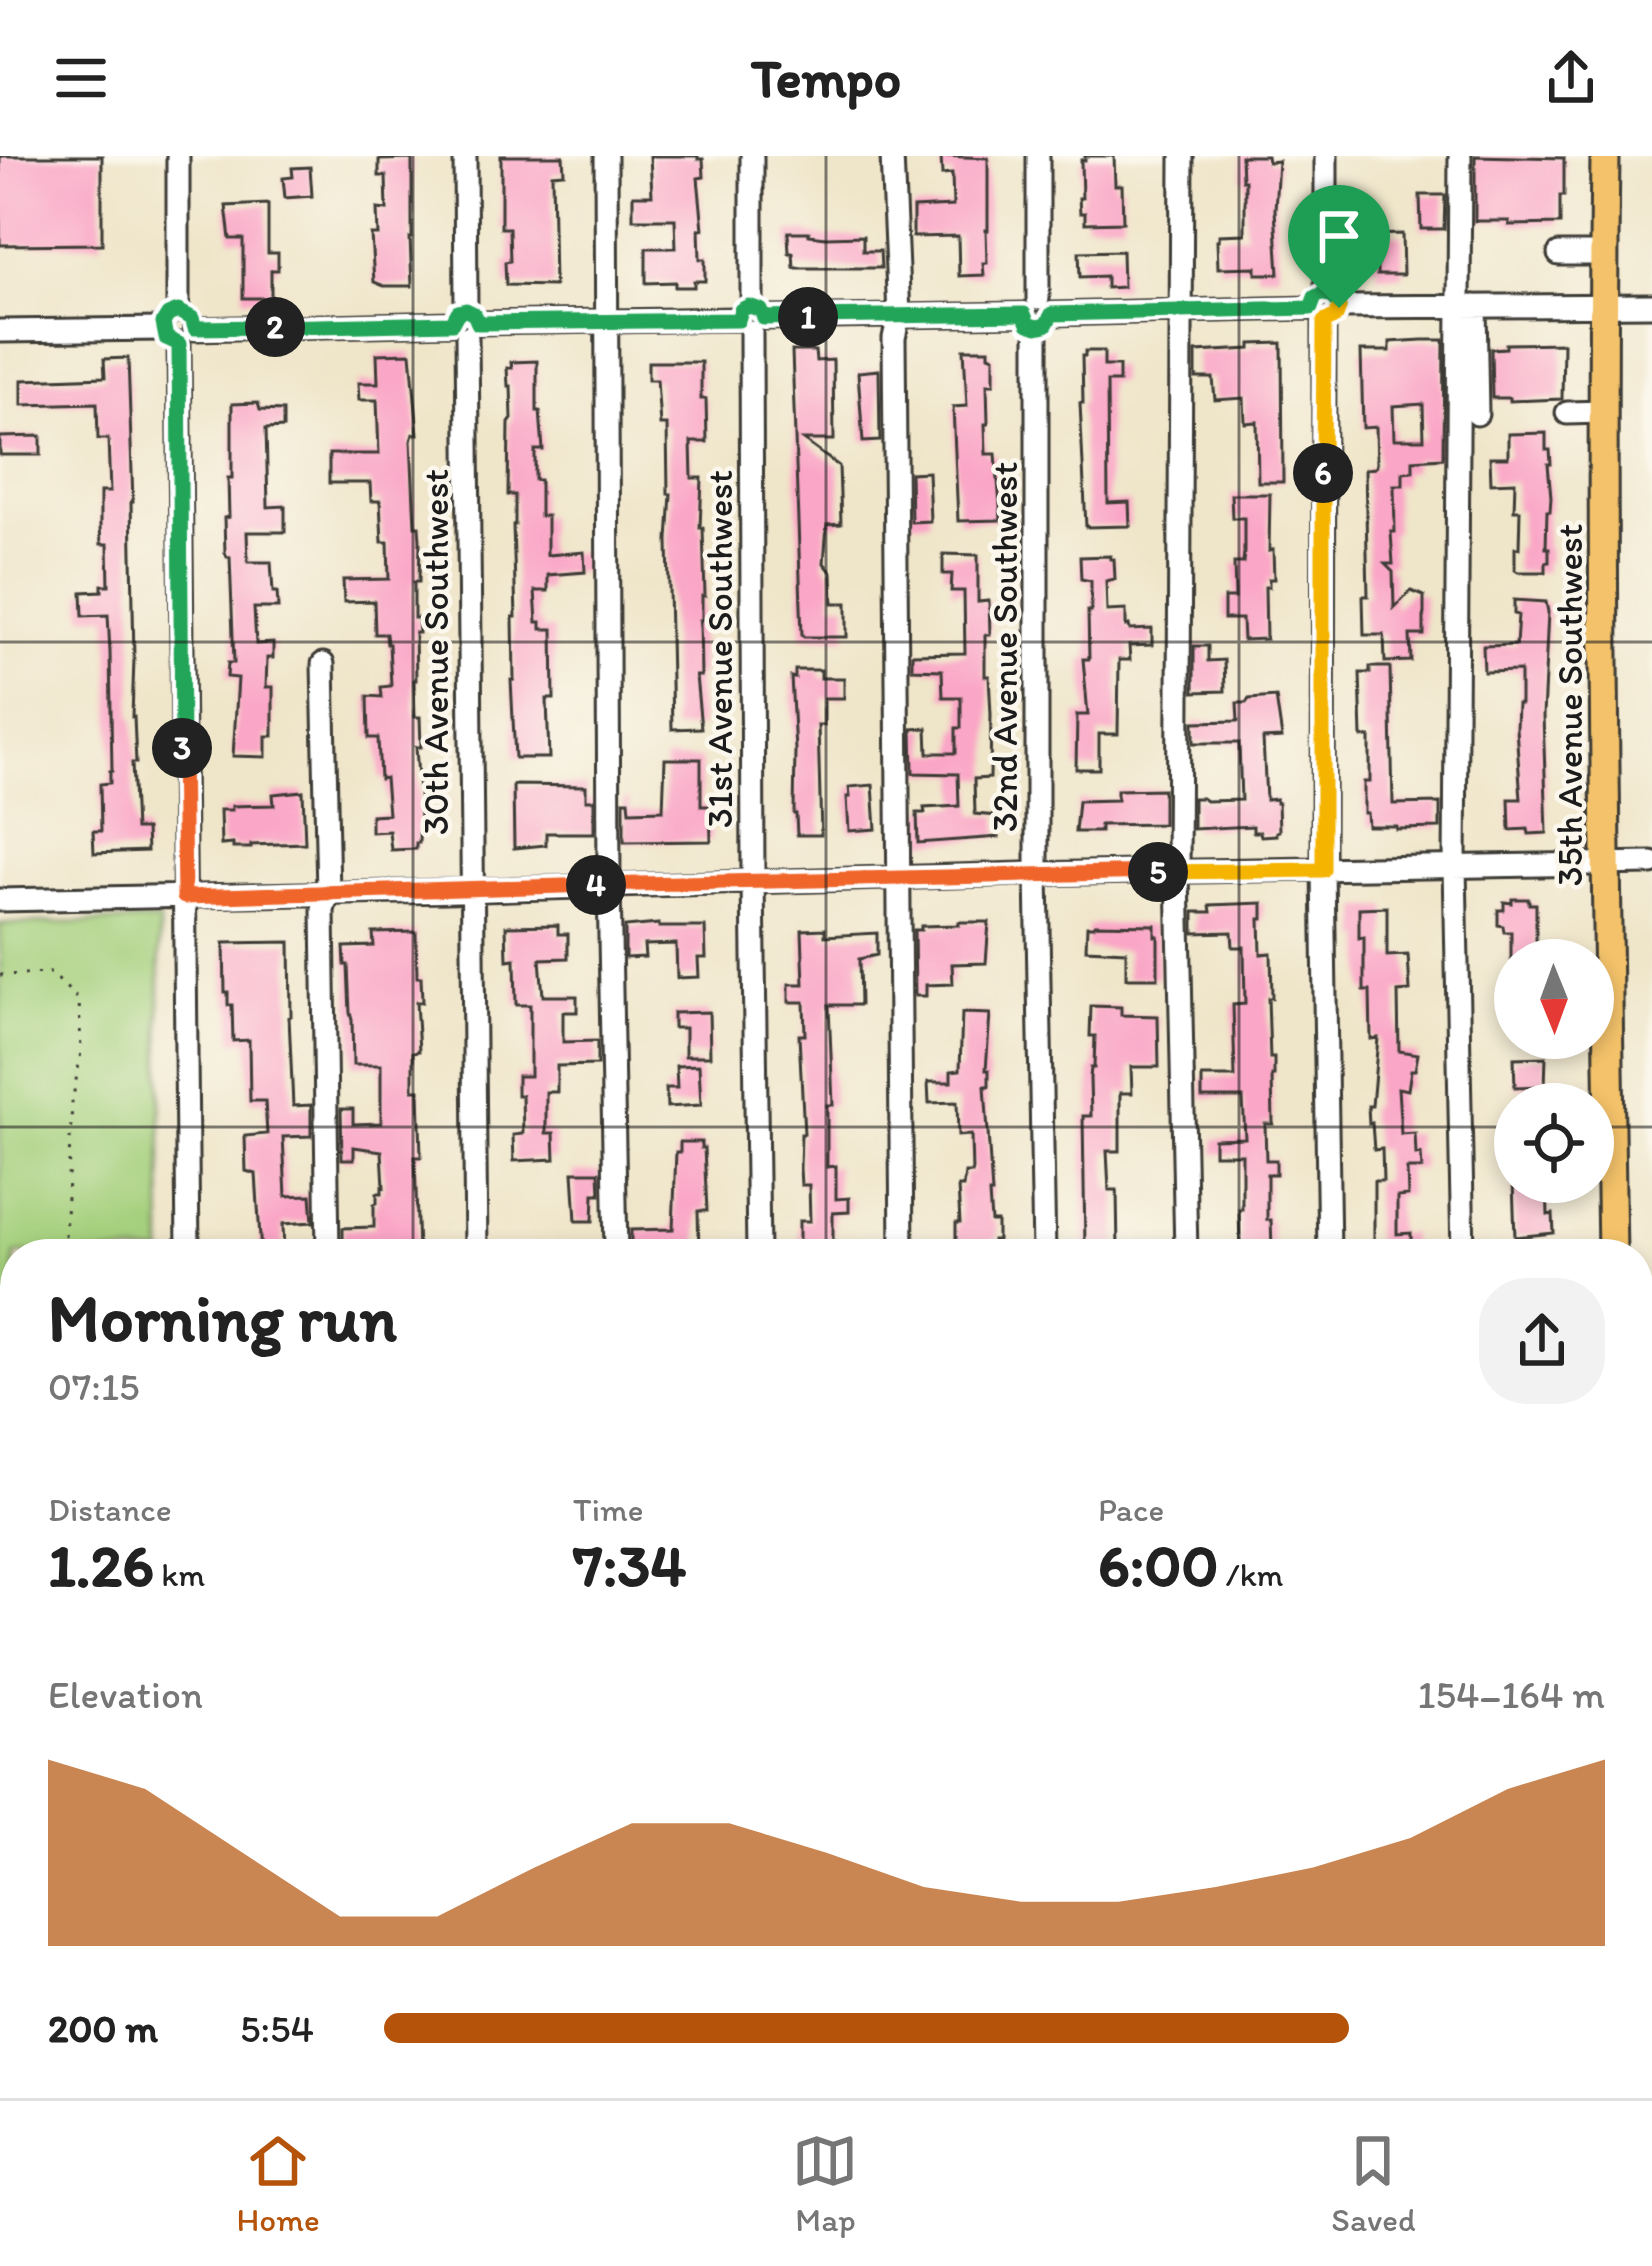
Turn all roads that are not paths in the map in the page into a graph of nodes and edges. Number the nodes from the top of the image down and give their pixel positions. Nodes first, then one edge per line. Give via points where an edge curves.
1 (178, 156) edge
2 (465, 156) edge
3 (606, 156) edge
4 (752, 156) edge
5 (892, 156) edge
6 (1039, 156) edge
7 (1182, 156) edge
8 (1326, 156) edge
9 (1460, 156) edge
10 (1605, 156) edge
11 (1559, 254) dead end
12 (1604, 254) junction
13 (1603, 305) junction
14 (1652, 305) edge
15 (1466, 306) junction
16 (1325, 308) junction
17 (1181, 311) junction
18 (1038, 314) junction
19 (899, 316) junction
20 (751, 319) junction
21 (608, 321) junction
22 (466, 323) junction
23 (0, 331) edge
24 (179, 334) junction
25 (1604, 412) junction
26 (1567, 413) dead end
27 (1478, 414) dead end
28 (323, 664) dead end
29 (1606, 863) junction
30 (1652, 863) edge
31 (1456, 867) junction
32 (1323, 870) junction
33 (1178, 872) junction
34 (1037, 874) junction
35 (898, 878) junction
36 (753, 881) junction
37 (609, 884) junction
38 (470, 890) junction
39 (328, 894) junction
40 (184, 897) junction
41 (0, 900) edge
42 (188, 1239) edge
43 (328, 1239) edge
44 (476, 1239) edge
45 (616, 1239) edge
46 (758, 1239) edge
47 (902, 1239) edge
48 (1044, 1239) edge
49 (1186, 1239) edge
50 (1329, 1239) edge
51 (1463, 1239) edge
52 (1612, 1239) edge

1 - 24 street via 178,311 168,315
2 - 22 street, 30th Avenue Southwest
3 - 21 street
4 - 20 street, 31st Avenue Southwest
5 - 19 street
6 - 18 street, 32nd Avenue Southwest
7 - 17 street
8 - 16 street
9 - 15 street
10 - 12 main road, 35th Avenue Southwest
11 - 12 street
12 - 13 main road, 35th Avenue Southwest
13 - 14 street
13 - 15 street
13 - 25 main road, 35th Avenue Southwest
15 - 16 street
15 - 27 street
15 - 31 street
16 - 17 street
16 - 32 street
17 - 18 street
17 - 33 street
18 - 19 street
18 - 34 street, 32nd Avenue Southwest
19 - 20 street
19 - 35 street
20 - 21 street
20 - 36 street, 31st Avenue Southwest
21 - 22 street
21 - 37 street
22 - 24 street
22 - 38 street, 30th Avenue Southwest
23 - 24 street
24 - 40 street
25 - 26 street
25 - 29 main road, 35th Avenue Southwest
28 - 39 street
29 - 30 street
29 - 31 street
29 - 52 main road, 35th Avenue Southwest
31 - 32 street
31 - 51 street
32 - 33 street
32 - 50 street
33 - 34 street
33 - 49 street
34 - 35 street
34 - 48 street, 32nd Avenue Southwest
35 - 36 street
35 - 47 street
36 - 37 street
36 - 46 street, 31st Avenue Southwest
37 - 38 street
37 - 45 street
38 - 39 street
38 - 44 street, 30th Avenue Southwest
39 - 40 street
39 - 43 street
40 - 41 street
40 - 42 street

